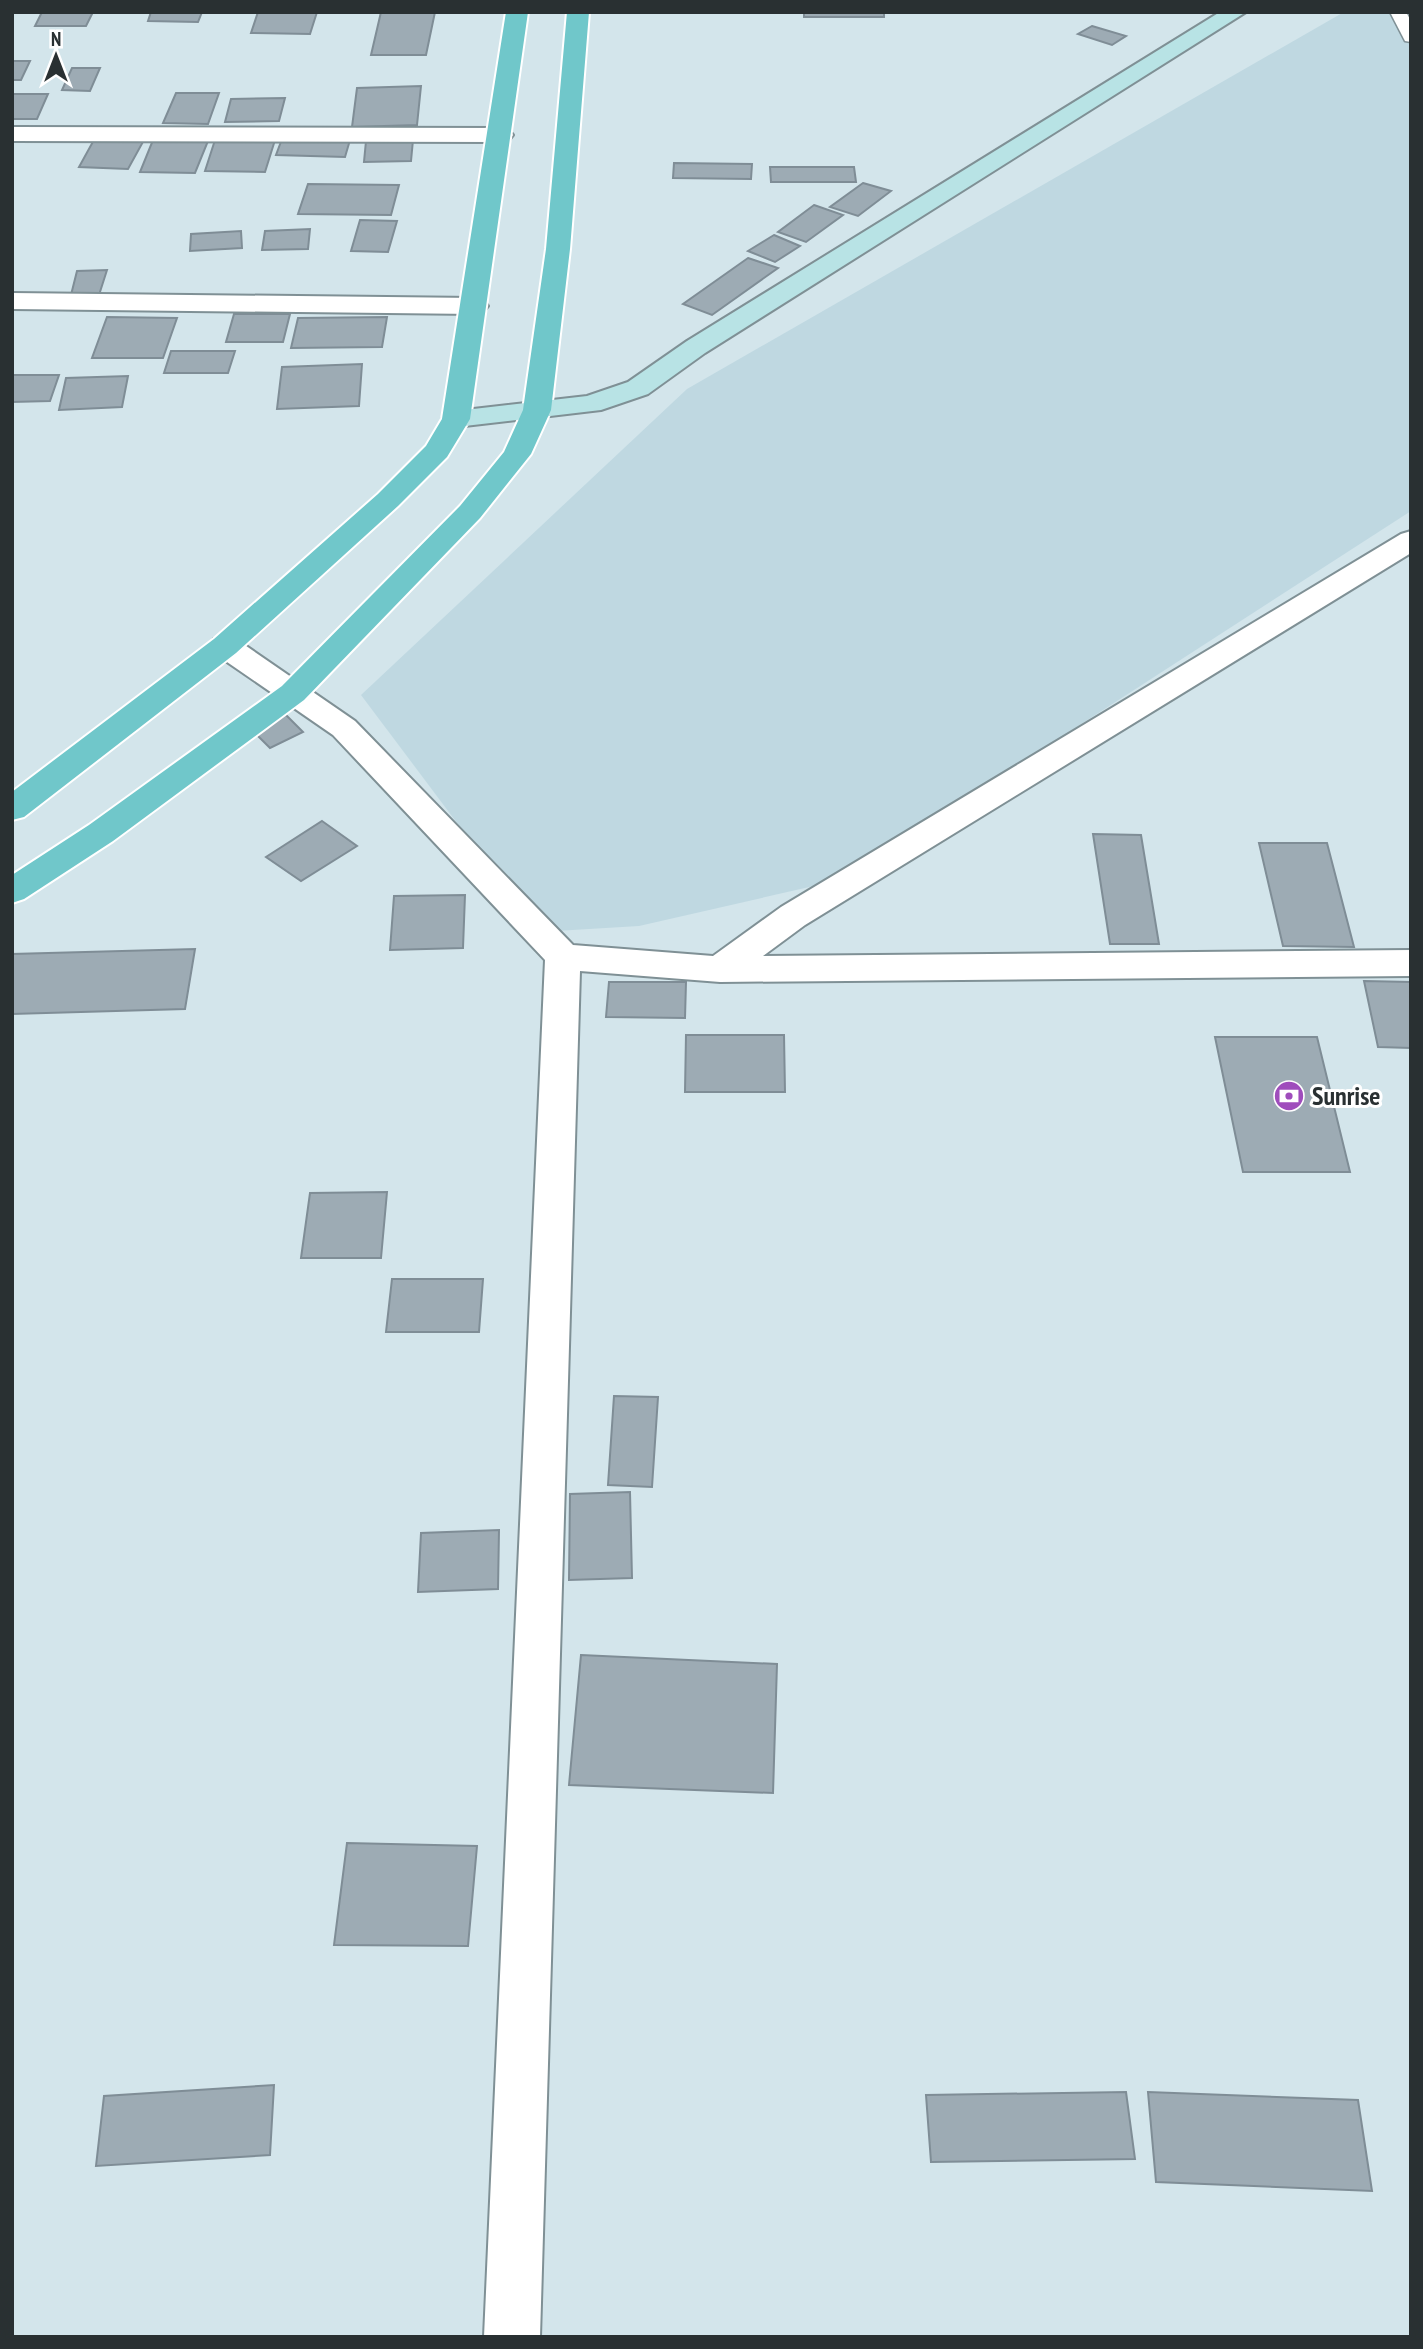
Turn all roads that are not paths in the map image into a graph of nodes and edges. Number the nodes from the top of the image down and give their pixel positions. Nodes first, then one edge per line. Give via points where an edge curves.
1 (517, 12) edge
2 (578, 12) edge
3 (1235, 12) edge
4 (1398, 12) edge
5 (1411, 37) edge
6 (12, 134) edge
7 (500, 135) junction
8 (12, 301) edge
9 (475, 306) junction
10 (537, 410) junction
11 (456, 419) junction
12 (1411, 540) edge
13 (225, 646) junction
14 (293, 693) junction
15 (12, 809) edge
16 (12, 891) edge
17 (563, 957) junction
18 (1411, 963) edge
19 (720, 970) junction
20 (512, 2337) edge

1 - 7 main road
2 - 10 main road via 558,249
3 - 10 street via 696,347 638,388 590,404
4 - 5 lane
6 - 7 street
7 - 9 main road
8 - 9 street
9 - 11 main road
10 - 11 street
10 - 14 main road via 517,454 470,513
11 - 13 main road via 437,451 388,500
12 - 19 street via 793,916
13 - 14 street
13 - 15 main road
14 - 16 main road via 101,833
14 - 17 street via 344,728
17 - 19 street
17 - 20 street
18 - 19 street

